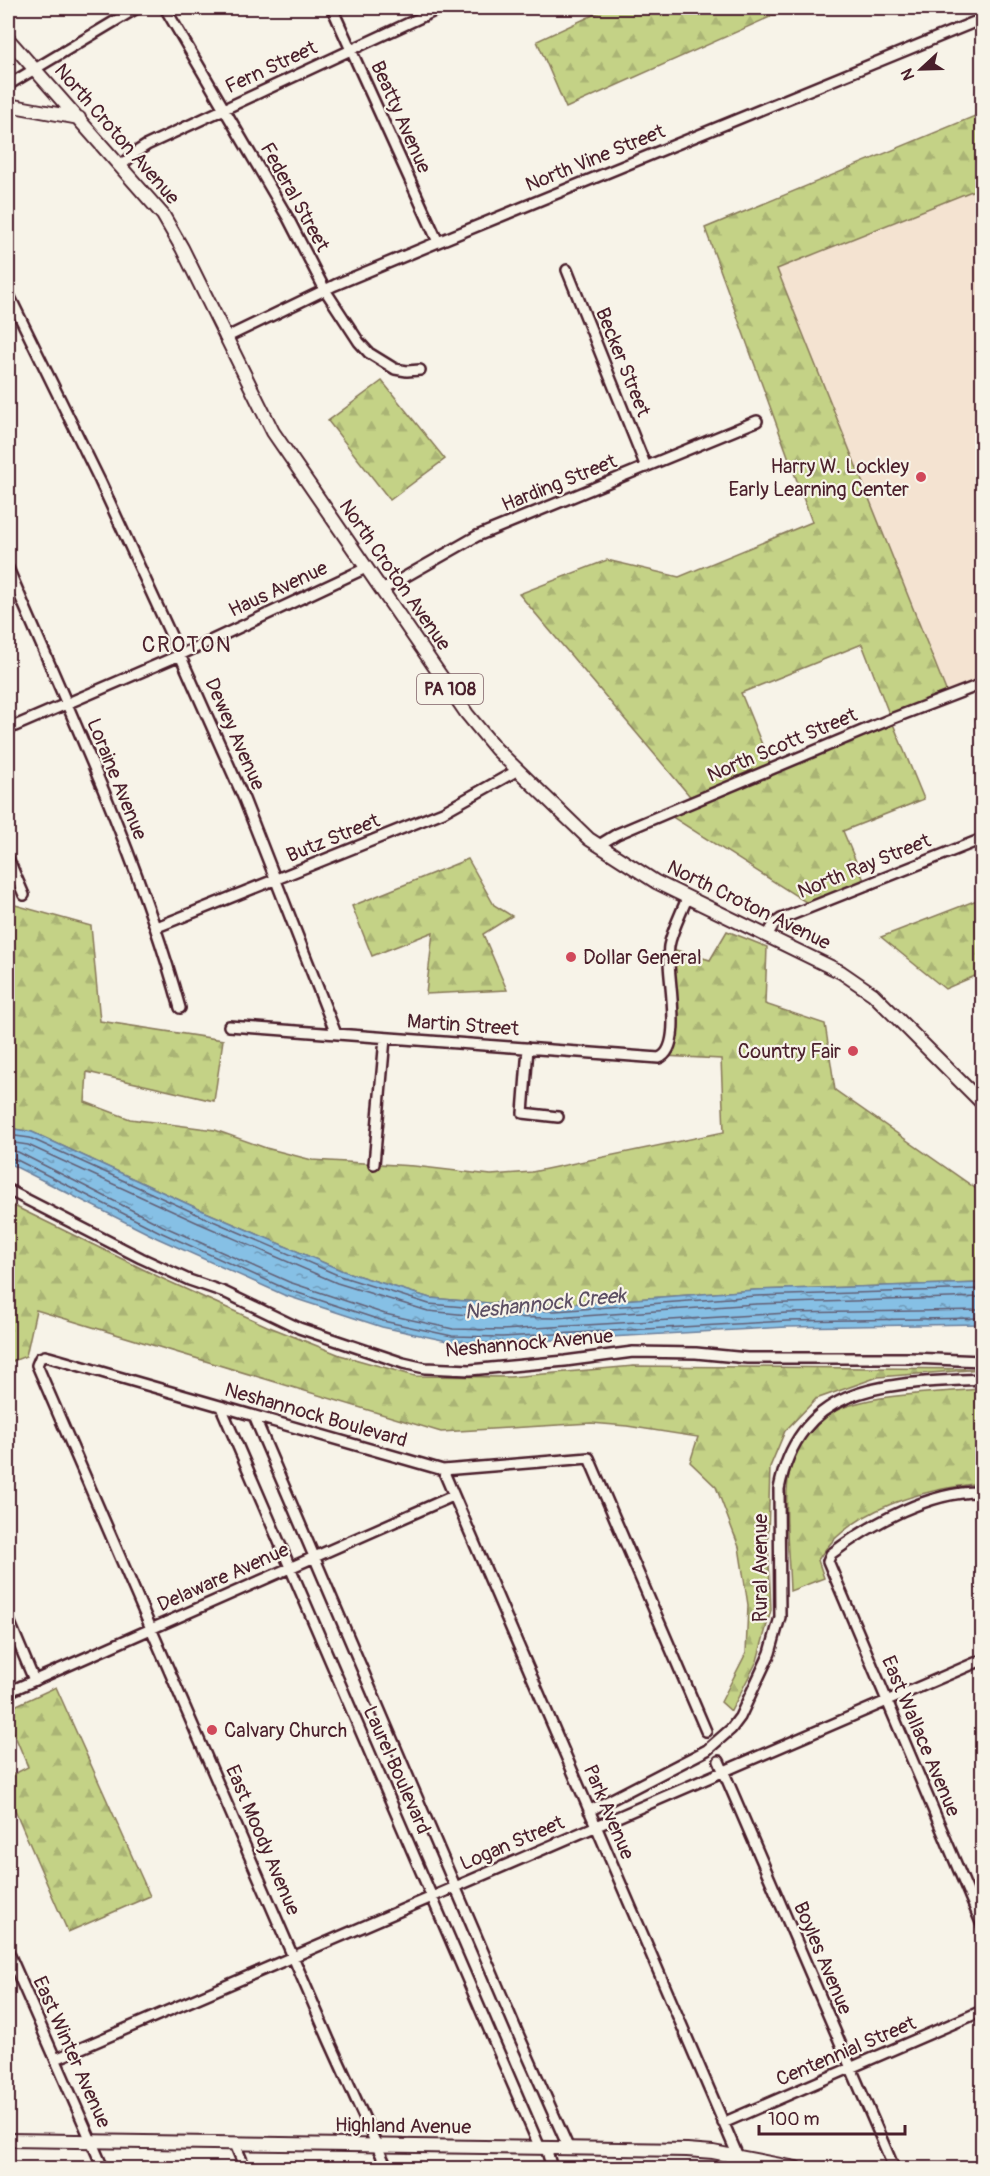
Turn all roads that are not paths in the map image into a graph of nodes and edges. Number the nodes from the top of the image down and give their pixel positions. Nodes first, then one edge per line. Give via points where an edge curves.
1 (137, 8) edge
2 (165, 8) edge
3 (332, 8) edge
4 (441, 8) edge
5 (982, 19) edge
6 (8, 39) edge
7 (351, 49) junction
8 (34, 69) junction
9 (8, 85) edge
10 (8, 105) edge
11 (224, 108) junction
12 (79, 118) junction
13 (121, 166) junction
14 (438, 242) junction
15 (567, 270) dead end
16 (325, 290) junction
17 (8, 293) edge
18 (225, 338) junction
19 (420, 370) dead end
20 (757, 421) dead end
21 (646, 467) junction
22 (8, 568) edge
23 (366, 568) junction
24 (382, 590) junction
25 (180, 655) junction
26 (982, 684) edge
27 (67, 704) junction
28 (8, 729) edge
29 (518, 770) junction
30 (982, 839) edge
31 (599, 845) junction
32 (8, 858) edge
33 (275, 881) junction
34 (24, 895) dead end
35 (687, 898) junction
36 (157, 927) junction
37 (767, 936) junction
38 (180, 1008) dead end
39 (229, 1026) dead end
40 (336, 1034) junction
41 (385, 1038) junction
42 (528, 1048) junction
43 (982, 1103) edge
44 (558, 1117) dead end
45 (374, 1164) dead end
46 (8, 1190) edge
47 (38, 1360) joint
48 (982, 1361) edge
49 (982, 1379) edge
50 (221, 1407) junction
51 (254, 1416) junction
52 (443, 1470) junction
53 (982, 1492) edge
54 (453, 1496) junction
55 (313, 1557) junction
56 (290, 1567) junction
57 (8, 1618) edge
58 (151, 1629) junction
59 (982, 1660) edge
60 (34, 1680) junction
61 (8, 1692) edge
62 (886, 1702) junction
63 (706, 1731) dead end
64 (719, 1761) dead end
65 (724, 1773) junction
66 (589, 1811) junction
67 (596, 1827) junction
68 (456, 1887) junction
69 (432, 1897) junction
70 (982, 1925) edge
71 (8, 1951) edge
72 (294, 1957) junction
73 (982, 2011) edge
74 (56, 2059) junction
75 (851, 2068) junction
76 (723, 2122) junction
77 (8, 2140) edge
78 (91, 2142) junction
79 (235, 2144) junction
80 (377, 2145) junction
81 (543, 2148) junction
82 (569, 2149) junction
83 (741, 2163) edge
84 (103, 2169) edge
85 (245, 2169) edge
86 (387, 2169) edge
87 (552, 2169) edge
88 (796, 2169) edge
89 (894, 2169) edge

1 - 8 street
2 - 11 street, Federal Street
3 - 7 street, Beatty Avenue
4 - 7 street, Fern Street
5 - 14 street, North Vine Street
6 - 8 main road, North Croton Avenue / PA 108
7 - 11 street, Fern Street
7 - 14 street, Beatty Avenue
8 - 9 street
8 - 12 main road, North Croton Avenue / PA 108
10 - 12 main road
11 - 13 street, Fern Street via 147,145
11 - 16 street, Federal Street
12 - 13 main road, North Croton Avenue / PA 108
13 - 18 main road, North Croton Avenue / PA 108 via 164,215
14 - 16 street, North Vine Street
15 - 21 street, Becker Street
16 - 18 street, North Vine Street
16 - 19 street, Federal Street via 369,353 395,369
17 - 25 street, Dewey Avenue
18 - 23 main road, North Croton Avenue / PA 108 via 273,432
20 - 21 street, Harding Street
21 - 24 street, Harding Street via 477,537
22 - 27 street, Loraine Avenue
23 - 24 main road, North Croton Avenue / PA 108
23 - 25 street, Haus Avenue
24 - 29 main road, North Croton Avenue / PA 108 via 478,728
25 - 27 street, Haus Avenue
25 - 33 street, Dewey Avenue via 244,799
26 - 31 street, North Scott Street via 683,806
27 - 28 street, Haus Avenue
27 - 36 street, Loraine Avenue via 102,782
29 - 31 main road, North Croton Avenue / PA 108
29 - 33 street, Butz Street via 443,812
30 - 37 street, North Ray Street via 781,919
31 - 35 main road, North Croton Avenue / PA 108
32 - 34 street
33 - 36 street, Butz Street
33 - 40 street, Dewey Avenue
35 - 37 main road, North Croton Avenue / PA 108
35 - 42 street, Martin Street via 669,948 673,998 668,1052 659,1058
36 - 38 street, Loraine Avenue
37 - 43 main road, North Croton Avenue / PA 108 via 858,982
39 - 40 street, Martin Street
40 - 41 street, Martin Street
41 - 42 street, Martin Street
41 - 45 street
42 - 44 street via 523,1113
46 - 48 street, Neshannock Avenue via 141,1258 298,1328 425,1368 470,1370 633,1352 747,1358
47 - 50 street, Neshannock Boulevard via 49,1357
47 - 58 street, East Moody Avenue
49 - 66 street, Rural Avenue via 872,1389 834,1403 807,1426 789,1453 779,1489 782,1604 777,1635 740,1717 731,1730 706,1750
50 - 51 street, Neshannock Boulevard
50 - 56 street, Laurel Boulevard
51 - 52 street, Neshannock Boulevard
51 - 55 street, Laurel Boulevard
52 - 54 street, Park Avenue
52 - 63 street, Neshannock Boulevard via 589,1458
53 - 62 street, East Wallace Avenue via 921,1504 880,1521 828,1560
54 - 55 street, Delaware Avenue
54 - 66 street, Park Avenue
55 - 56 street, Delaware Avenue
55 - 68 street, Laurel Boulevard
56 - 58 street, Delaware Avenue
56 - 69 street, Laurel Boulevard
57 - 60 street
58 - 60 street, Delaware Avenue
58 - 72 street, East Moody Avenue
59 - 62 street, Logan Street
60 - 61 street, Delaware Avenue
62 - 65 street, Logan Street
62 - 70 street, East Wallace Avenue
64 - 65 street, Boyles Avenue
65 - 67 street, Logan Street
65 - 75 street, Boyles Avenue
66 - 67 street, Park Avenue
67 - 68 street, Logan Street
67 - 76 street, Park Avenue
68 - 69 street, Logan Street
68 - 82 street, Laurel Boulevard
69 - 72 street, Logan Street
69 - 81 street, Laurel Boulevard
71 - 74 street, East Winter Avenue
72 - 74 street, Logan Street
72 - 80 street, East Moody Avenue
73 - 75 street, Centennial Street
74 - 78 street, East Winter Avenue
75 - 76 street, Centennial Street
75 - 89 street, Boyles Avenue
76 - 83 street, Park Avenue
77 - 78 main road, Highland Avenue
78 - 79 main road, Highland Avenue
78 - 84 street, East Winter Avenue
79 - 80 main road, Highland Avenue
79 - 85 street
80 - 81 main road, Highland Avenue
80 - 86 street, East Moody Avenue
81 - 82 main road, Highland Avenue
81 - 87 street, Laurel Boulevard
82 - 83 main road, Highland Avenue via 687,2150
83 - 88 main road, Highland Avenue

